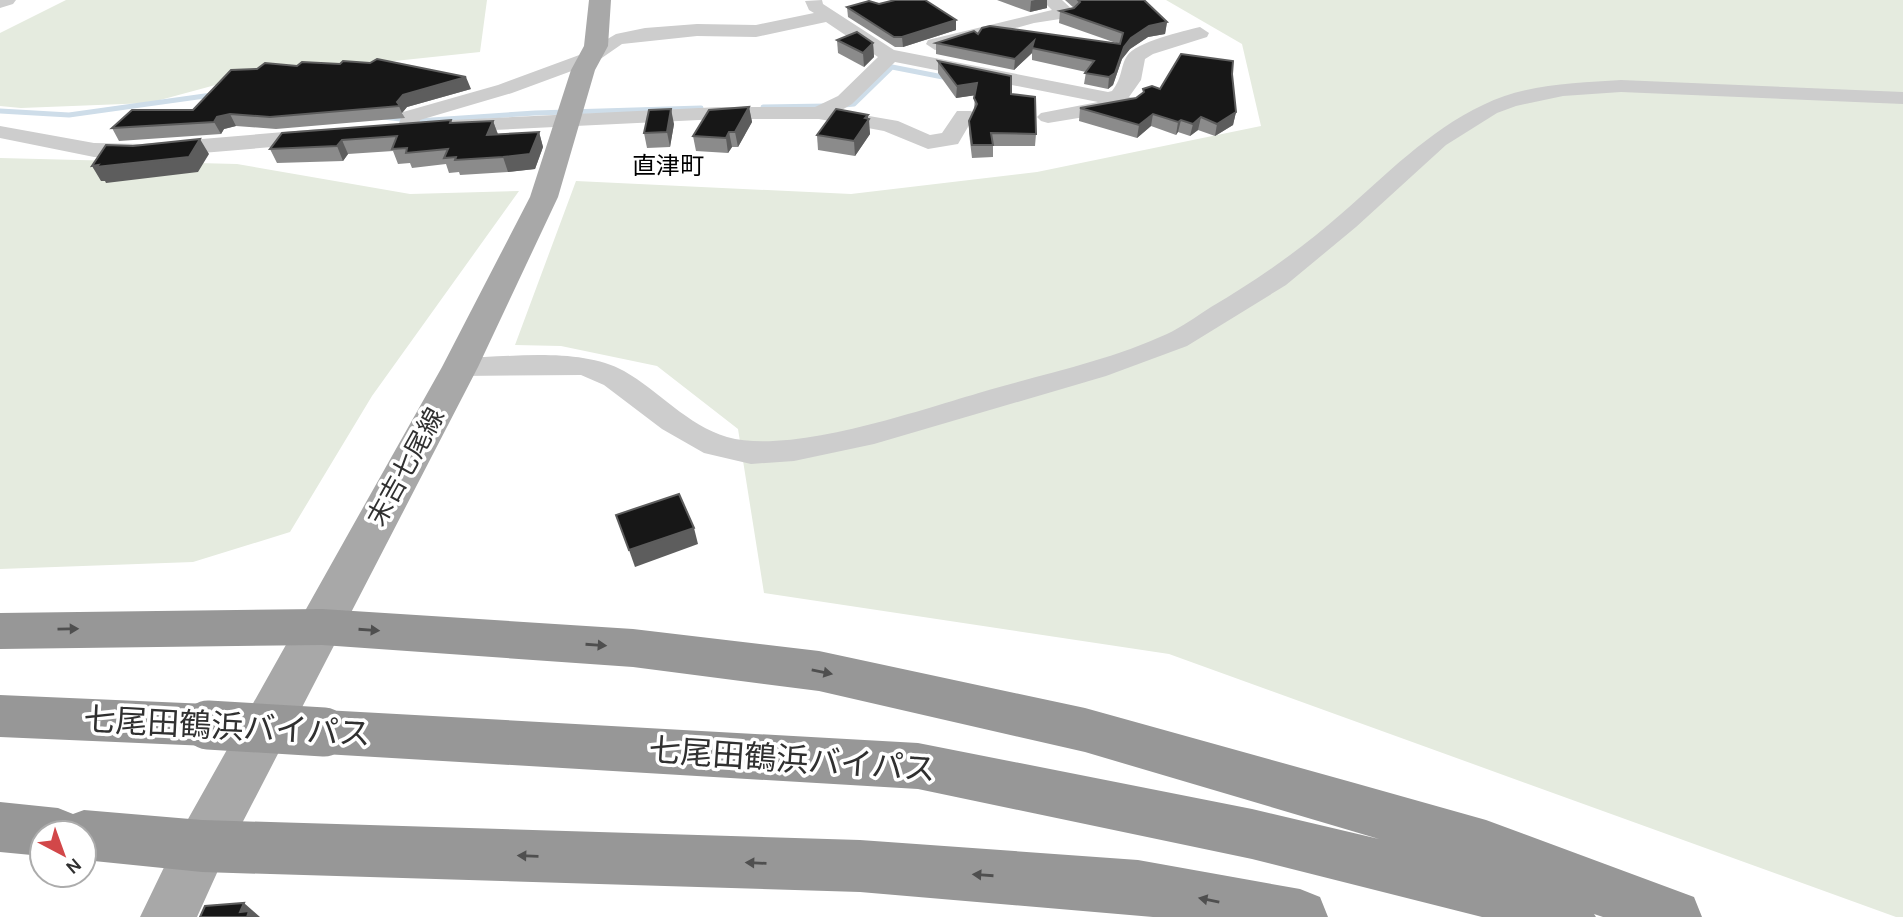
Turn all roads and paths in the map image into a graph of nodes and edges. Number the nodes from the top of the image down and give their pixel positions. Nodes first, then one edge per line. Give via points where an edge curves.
1 (6, 0) edge
2 (600, 0) edge
3 (815, 0) edge
4 (1051, 0) edge
5 (0, 3) edge
6 (828, 16) junction
7 (1200, 33) dead end
8 (897, 56) junction
9 (589, 58) junction
10 (1903, 98) edge
11 (1110, 99) junction
12 (819, 113) junction
13 (964, 115) dead end
14 (1048, 117) dead end
15 (568, 120) junction
16 (408, 129) junction
17 (381, 131) edge
18 (0, 132) edge
19 (341, 134) edge
20 (460, 367) junction
21 (322, 627) junction
22 (0, 631) edge
23 (0, 716) edge
24 (0, 827) edge
25 (28, 830) edge
26 (98, 836) edge
27 (202, 846) junction
28 (168, 917) edge
29 (1300, 917) edge
30 (1568, 917) edge
31 (1674, 917) edge

1 - 5 street
2 - 9 main road, 末吉七尾線 via 600,26
3 - 6 street via 815,6
4 - 8 street via 1067,13
6 - 8 street
6 - 9 street via 757,31 645,34 616,40
7 - 11 street via 1136,57 1131,80 1119,96
8 - 11 street
8 - 12 street via 845,100
9 - 15 main road, 末吉七尾線
9 - 16 street via 505,89 410,116
10 - 20 street via 1621,86 1563,90 1510,101 1438,140 1277,279 1177,340 1096,369 863,436 794,450 751,453 715,445 673,422 614,378 585,366
11 - 14 street via 1130,103
12 - 13 street via 890,126 928,142 950,139
12 - 15 street
15 - 16 street
15 - 20 main road, 末吉七尾線 via 544,197
16 - 17 street
18 - 19 street via 94,149 142,151
20 - 21 main road, 末吉七尾線
22 -> 21 highway
21 - 27 main road, 末吉七尾線
21 -> 31 highway via 633,648 819,671 1085,730 1325,798 1486,846
23 - 30 highway, 七尾田鶴浜バイパス, bridge via 918,765 1252,834 1531,902
24 - 25 highway
26 - 27 highway
27 - 28 main road, 末吉七尾線
29 -> 27 highway via 1138,887 860,866

